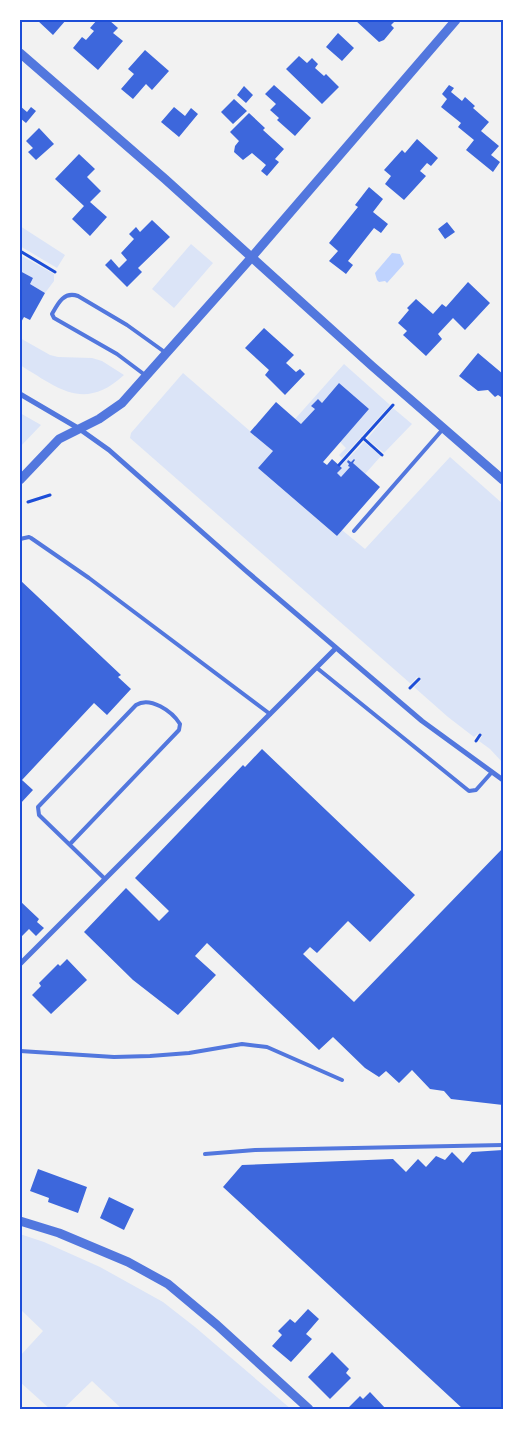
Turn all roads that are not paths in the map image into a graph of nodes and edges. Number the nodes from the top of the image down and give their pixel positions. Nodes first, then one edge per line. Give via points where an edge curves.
1 (456, 20) edge
2 (20, 53) edge
3 (252, 258) junction
4 (166, 353) junction
5 (146, 376) junction
6 (20, 394) edge
7 (78, 428) junction
8 (444, 429) junction
9 (20, 480) edge
10 (503, 480) edge
11 (354, 531) dead end
12 (20, 539) edge
13 (336, 648) junction
14 (316, 668) junction
15 (270, 714) junction
16 (492, 772) junction
17 (503, 780) edge
18 (70, 844) junction
19 (106, 879) junction
20 (20, 964) edge
21 (20, 1051) edge
22 (342, 1080) dead end
23 (503, 1146) edge
24 (205, 1154) dead end
25 (20, 1221) edge
26 (309, 1409) edge

1 - 3 street
2 - 3 street
3 - 4 street
3 - 8 street
4 - 5 street
4 - 5 lane via 78,296 71,294 62,298 52,314 54,318 117,354
5 - 7 street via 122,403 99,419
6 - 7 street
7 - 9 street via 59,439
7 - 13 street via 109,450
8 - 10 street
8 - 11 lane
12 - 15 lane via 29,537 68,563
13 - 14 street
13 - 16 street via 422,721
14 - 15 street
14 - 16 lane via 469,791 476,790
15 - 19 street
16 - 17 street
18 - 18 lane via 39,815 38,806 136,705 147,702 170,712 180,724 179,730
18 - 19 lane
19 - 20 street
21 - 22 lane via 150,1056 242,1044 267,1047
23 - 24 lane via 255,1150
25 - 26 street via 59,1233 168,1284 217,1324

